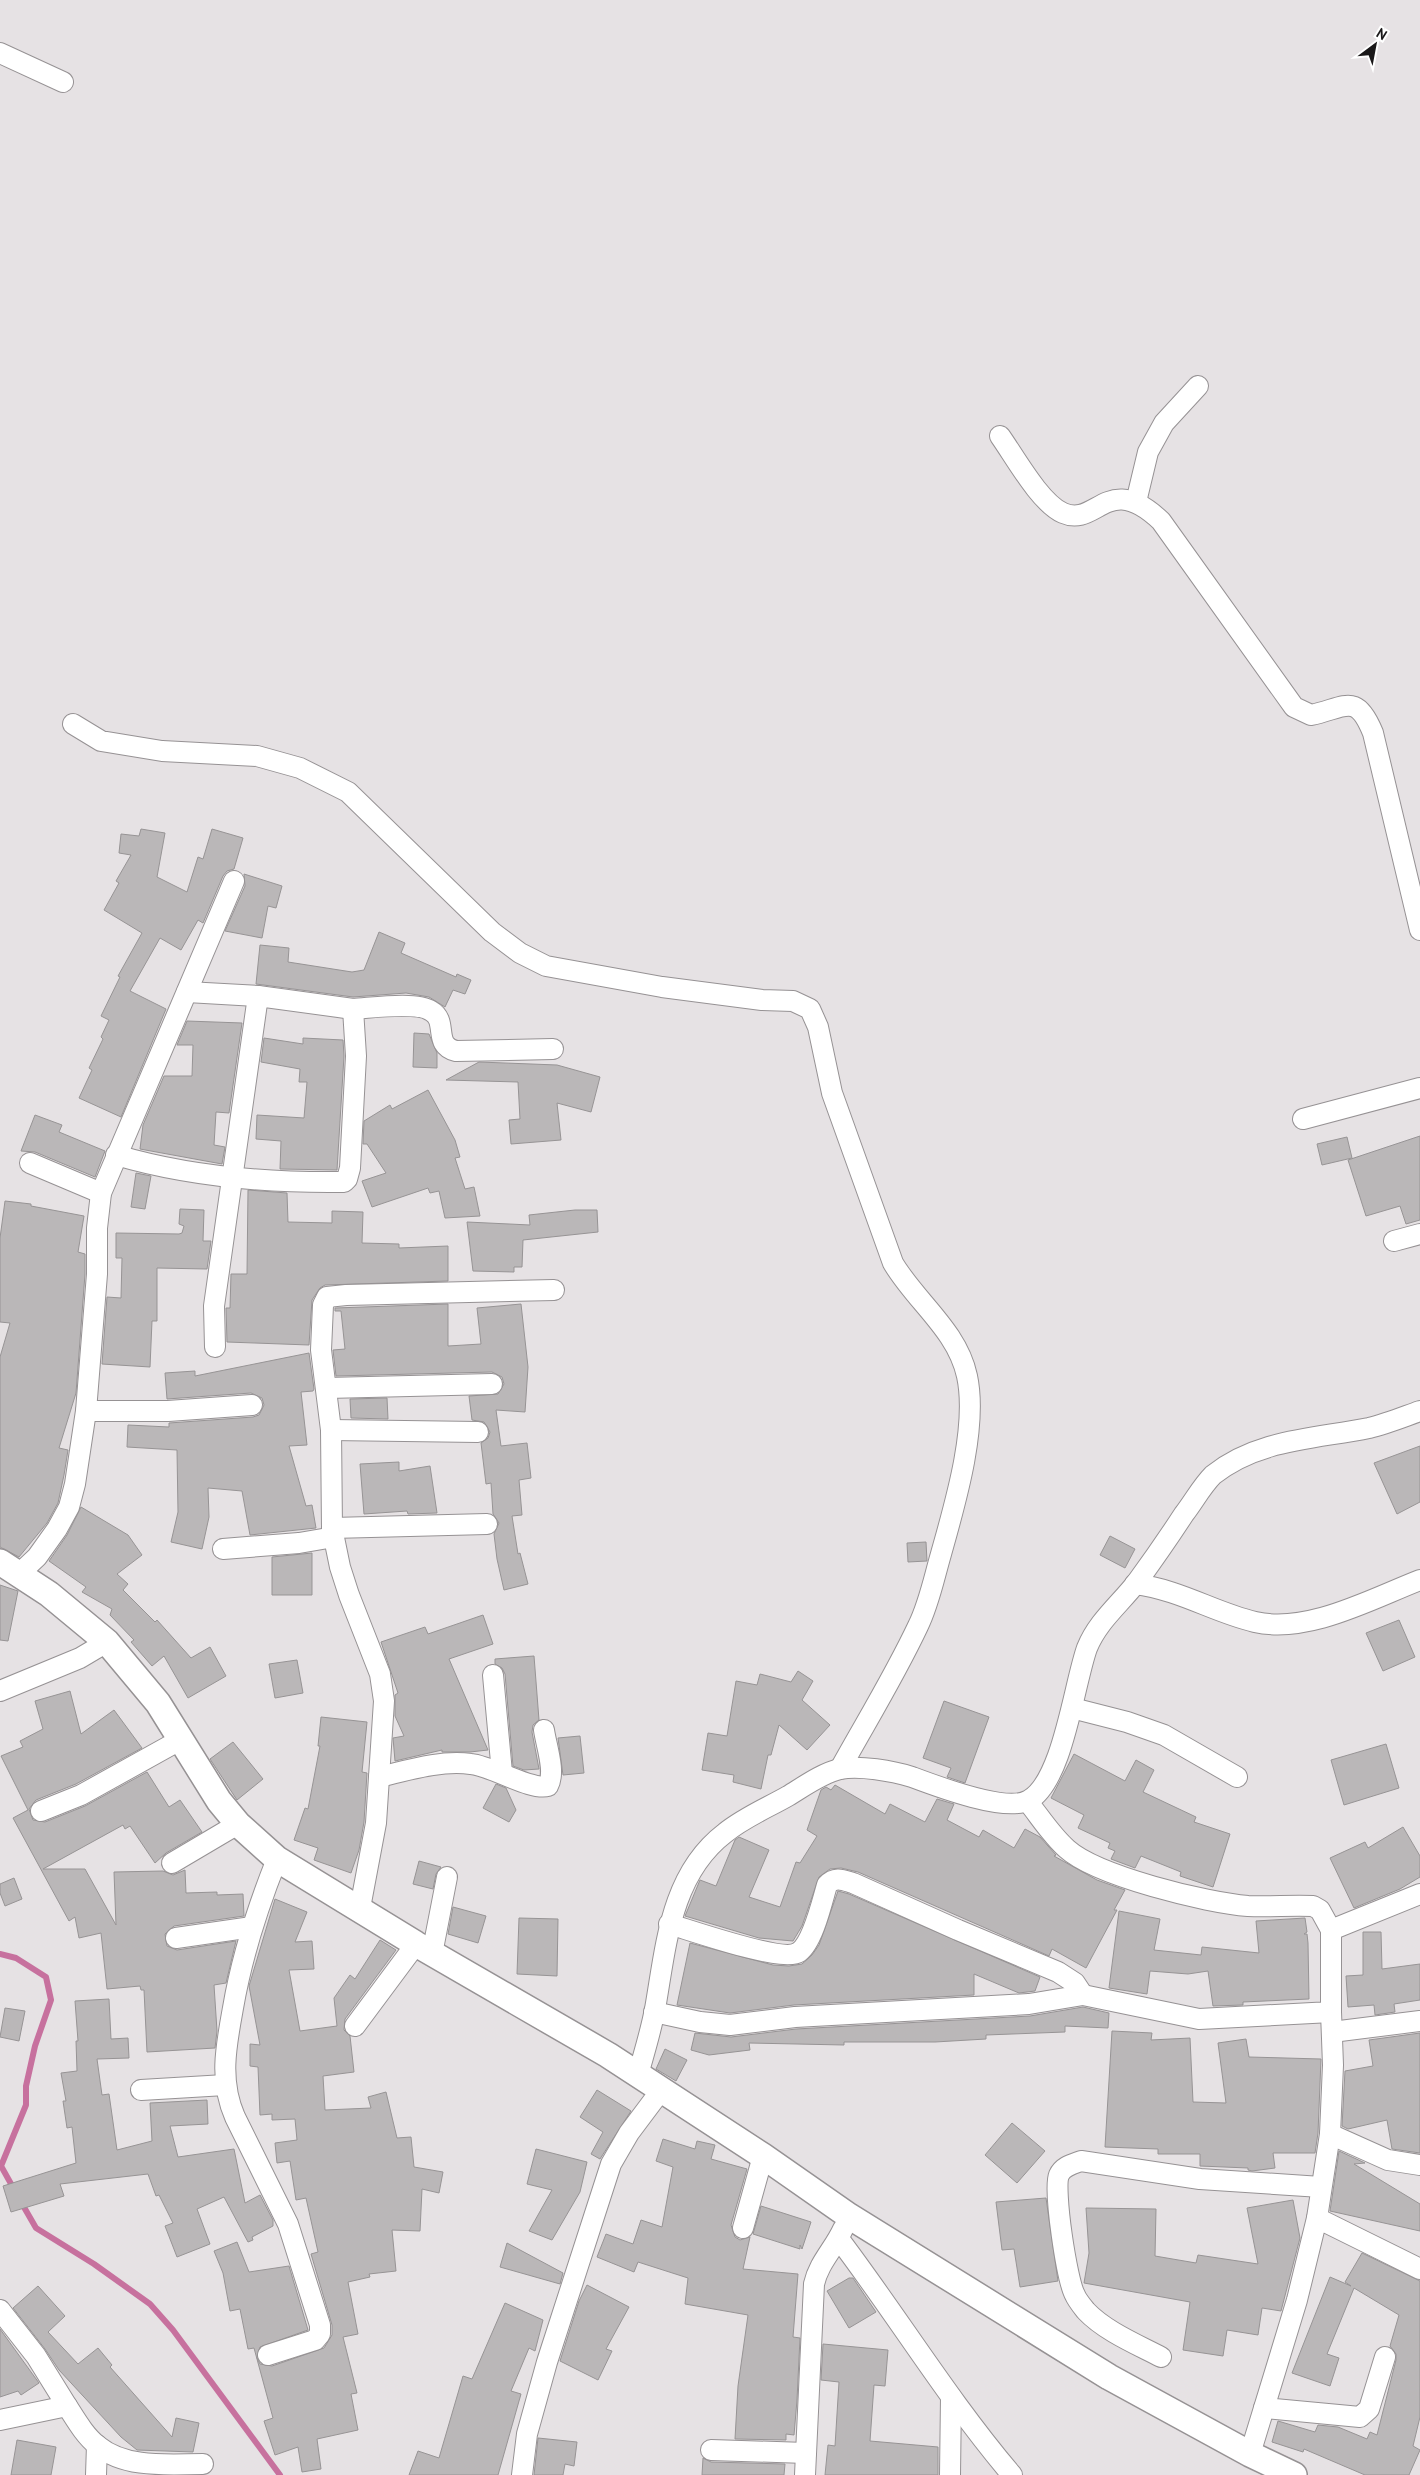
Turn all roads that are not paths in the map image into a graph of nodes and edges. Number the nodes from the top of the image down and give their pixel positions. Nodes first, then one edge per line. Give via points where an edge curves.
1 (0, 52) edge
2 (63, 82) dead end
3 (1198, 386) dead end
4 (1000, 436) dead end
5 (1136, 502) junction
6 (73, 724) dead end
7 (234, 881) dead end
8 (1420, 930) edge
9 (187, 992) junction
10 (258, 996) junction
11 (353, 1010) junction
12 (553, 1049) dead end
13 (1420, 1088) edge
14 (1302, 1119) dead end
15 (116, 1155) junction
16 (30, 1163) dead end
17 (234, 1176) junction
18 (101, 1193) junction
19 (1420, 1234) edge
20 (1394, 1241) dead end
21 (554, 1290) dead end
22 (215, 1347) dead end
23 (492, 1384) dead end
24 (327, 1388) junction
25 (252, 1405) dead end
26 (86, 1411) junction
27 (1420, 1411) edge
28 (331, 1430) junction
29 (478, 1432) dead end
30 (487, 1524) dead end
31 (333, 1532) junction
32 (222, 1549) dead end
33 (10, 1568) edge
34 (1420, 1580) edge
35 (1135, 1584) junction
36 (107, 1642) junction
37 (492, 1674) dead end
38 (0, 1691) edge
39 (1072, 1708) junction
40 (544, 1730) dead end
41 (180, 1740) junction
42 (840, 1769) junction
43 (502, 1773) junction
44 (379, 1777) junction
45 (1237, 1777) dead end
46 (1028, 1802) junction
47 (41, 1811) dead end
48 (238, 1824) junction
49 (277, 1859) junction
50 (172, 1862) dead end
51 (447, 1877) dead end
52 (1420, 1894) edge
53 (360, 1908) junction
54 (669, 1924) junction
55 (252, 1927) junction
56 (1331, 1930) junction
57 (176, 1938) dead end
58 (424, 1949) junction
59 (1083, 1995) junction
60 (654, 2012) junction
61 (1331, 2012) junction
62 (1420, 2021) edge
63 (355, 2026) dead end
64 (1332, 2032) junction
65 (638, 2075) junction
66 (225, 2085) junction
67 (662, 2089) junction
68 (141, 2090) dead end
69 (1330, 2134) junction
70 (763, 2156) junction
71 (1420, 2165) edge
72 (1321, 2187) junction
73 (849, 2216) junction
74 (1317, 2218) junction
75 (743, 2228) dead end
76 (839, 2240) junction
77 (1420, 2269) edge
78 (0, 2310) edge
79 (268, 2355) dead end
80 (1161, 2357) dead end
81 (1385, 2357) dead end
82 (951, 2397) junction
83 (67, 2406) junction
84 (1264, 2408) junction
85 (0, 2420) edge
86 (97, 2445) junction
87 (711, 2450) dead end
88 (806, 2453) junction
89 (1250, 2454) junction
90 (203, 2464) dead end
91 (96, 2475) edge
92 (522, 2475) edge
93 (805, 2475) edge
94 (950, 2475) edge
95 (1012, 2475) edge
96 (1294, 2475) edge

1 - 2 street
3 - 5 street via 1164,423 1148,452
4 - 5 street via 1050,504 1064,514 1081,515 1110,500
5 - 8 street via 1161,521 1294,707 1311,715 1347,704 1356,706 1368,721
6 - 42 street via 102,741 162,751 257,756 300,768 348,792 492,932 520,953 546,966 662,987 793,1001 810,1010 818,1027 832,1093 893,1263 905,1284 952,1338 967,1376 970,1406 957,1492 921,1618
7 - 9 street
9 - 10 street
9 - 15 street
10 - 11 street
10 - 17 street
11 - 12 street via 414,1007 432,1011 438,1019 443,1042 447,1048 456,1050
11 - 17 street via 356,1056 347,1179 344,1182 306,1182
13 - 14 street
15 - 17 street via 155,1166
15 - 18 street
16 - 18 street
17 - 22 street via 213,1312
18 - 26 street
19 - 20 street
21 - 24 street via 327,1297 323,1305 321,1350
23 - 24 street
24 - 28 street
25 - 26 street via 168,1411
26 - 33 street via 69,1508 48,1544
27 - 35 street via 1371,1428 1274,1444 1248,1452 1228,1463 1206,1482
28 - 29 street
28 - 31 street
30 - 31 street
31 - 32 street via 299,1543
31 - 44 street via 349,1595 380,1674 384,1701
33 - 36 street via 49,1594
34 - 35 street via 1313,1620 1275,1624 1255,1622 1170,1591
35 - 39 street via 1092,1638 1080,1669
36 - 38 street via 80,1658
36 - 41 street via 158,1703
37 - 43 street
39 - 45 street via 1119,1719 1164,1735
39 - 46 street via 1053,1767 1041,1790
40 - 43 street via 551,1773 548,1786 535,1786
41 - 47 street via 81,1795
41 - 48 street via 219,1801
42 - 46 street via 900,1773 1004,1804
42 - 54 street via 724,1832 700,1856 683,1886
43 - 44 street via 471,1764 449,1763
44 - 53 street via 376,1823
46 - 56 street via 1068,1850 1086,1861 1215,1903 1313,1906 1320,1910
48 - 49 street
48 - 50 street
49 - 53 street
49 - 55 street
51 - 58 street
52 - 56 street
53 - 58 street
54 - 59 street via 748,1948 788,1955 798,1952 805,1944 828,1885 839,1879 1058,1972 1075,1983
54 - 60 street
55 - 57 street
55 - 66 street via 241,1960 228,2033
56 - 61 street
58 - 63 street
58 - 65 street
59 - 60 street via 1029,2004 814,2016 730,2025
59 - 61 street via 1199,2019
60 - 65 street
61 - 64 street
62 - 64 street
64 - 69 street
65 - 67 street
66 - 68 street
66 - 79 street via 235,2117 288,2224 320,2325 320,2334 315,2340
67 - 70 street
67 - 92 street via 628,2133 608,2173 547,2362 527,2434
69 - 71 street via 1388,2160
69 - 72 street
70 - 73 street
70 - 75 street
72 - 74 street
72 - 80 street via 1200,2179 1081,2161 1068,2165 1060,2174 1056,2187 1074,2294 1087,2312 1111,2330
73 - 76 street
73 - 89 street via 1109,2378
74 - 77 street
74 - 84 street via 1297,2300
76 - 82 street
76 - 88 street via 824,2258 814,2284
78 - 83 street via 36,2356
81 - 84 street via 1369,2409 1360,2418
82 - 94 street
82 - 95 street
83 - 85 street
83 - 86 street
84 - 89 street
86 - 90 street via 121,2458 149,2464
86 - 91 street
87 - 88 street
88 - 93 street
89 - 96 street

